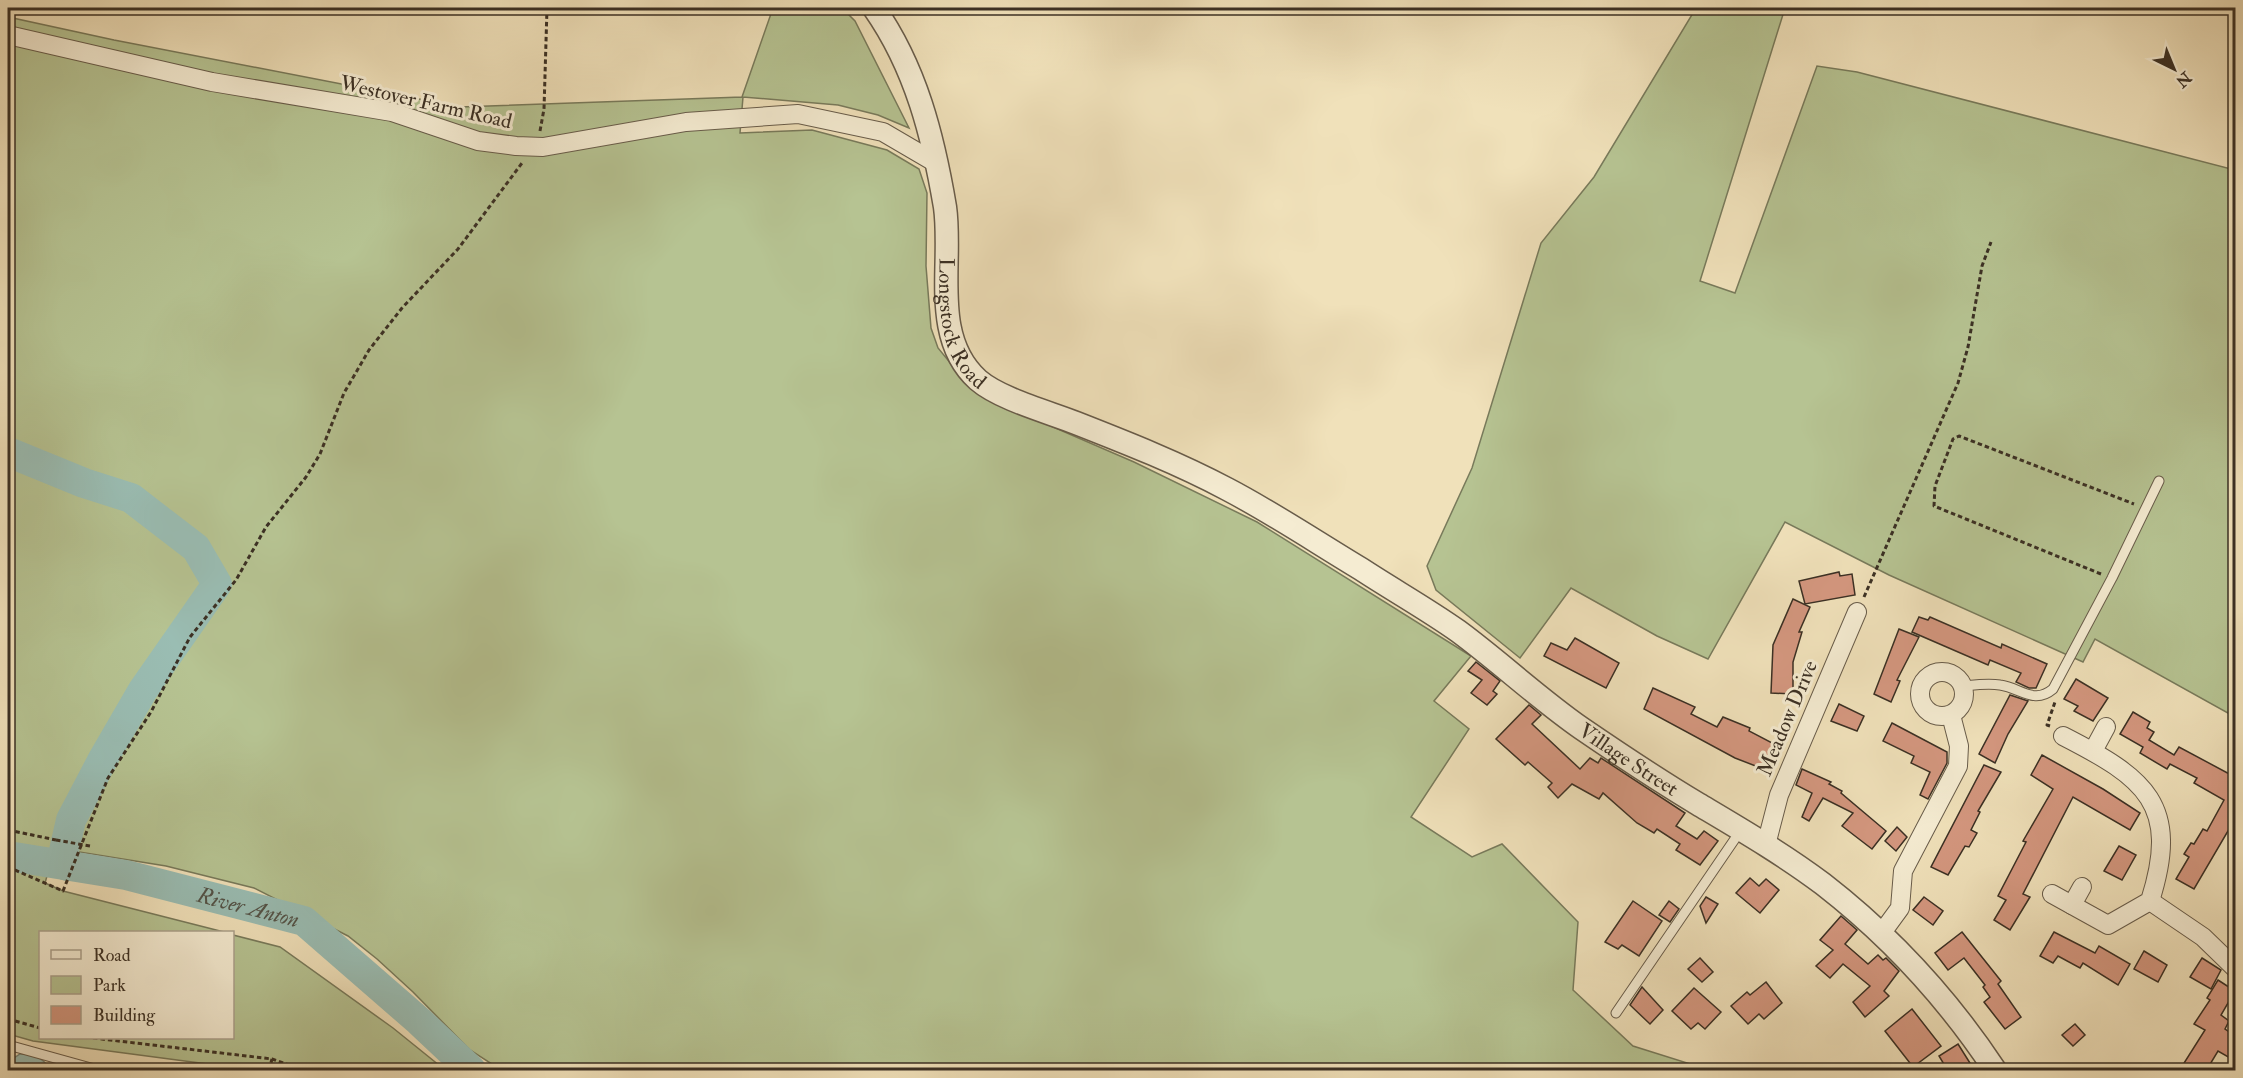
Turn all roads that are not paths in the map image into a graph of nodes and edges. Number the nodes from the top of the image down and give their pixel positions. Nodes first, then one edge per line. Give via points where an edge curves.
1 (874, 8) edge
2 (8, 35) edge
3 (936, 163) junction
4 (2159, 481) dead end
5 (1227, 489) joint
6 (1857, 612) road end
7 (1962, 686) junction
8 (1951, 715) junction
9 (2106, 727) dead end
10 (2063, 736) road end
11 (2093, 751) junction
12 (1741, 830) junction
13 (1766, 845) junction
14 (2082, 886) dead end
15 (2052, 894) dead end
16 (2150, 901) junction
17 (2072, 905) junction
18 (1881, 934) junction
19 (2235, 969) edge
20 (1616, 1012) dead end
21 (8, 1045) edge
22 (98, 1071) edge
23 (1995, 1071) edge

1 - 3 street, Longstock Road via 912,75
2 - 3 street, Westover Farm Road via 212,82 392,112 478,141 543,147 686,122 798,114 883,132
3 - 5 street, Longstock Road via 946,213 950,326 970,371 999,393 1174,462
4 - 7 lane via 2054,689 2045,696 2034,696 2000,684
5 - 12 street, Village Street via 1275,515 1454,629 1579,727
6 - 13 street, Meadow Drive via 1779,795
7 - 8 street via 1961,706
7 - 8 street via 1945,672 1930,675 1921,686 1920,701 1924,708 1936,716
8 - 18 street via 1959,746 1958,766 1903,871 1900,908
9 - 11 street
10 - 11 street
11 - 16 street via 2118,766 2142,788 2157,814 2160,871
12 - 13 street, Village Street
12 - 20 lane
13 - 18 street, Village Street via 1821,883
14 - 17 street
15 - 17 street
16 - 17 street via 2108,925
16 - 19 street via 2203,937
18 - 23 street, Village Street via 1932,987
21 - 22 lane

